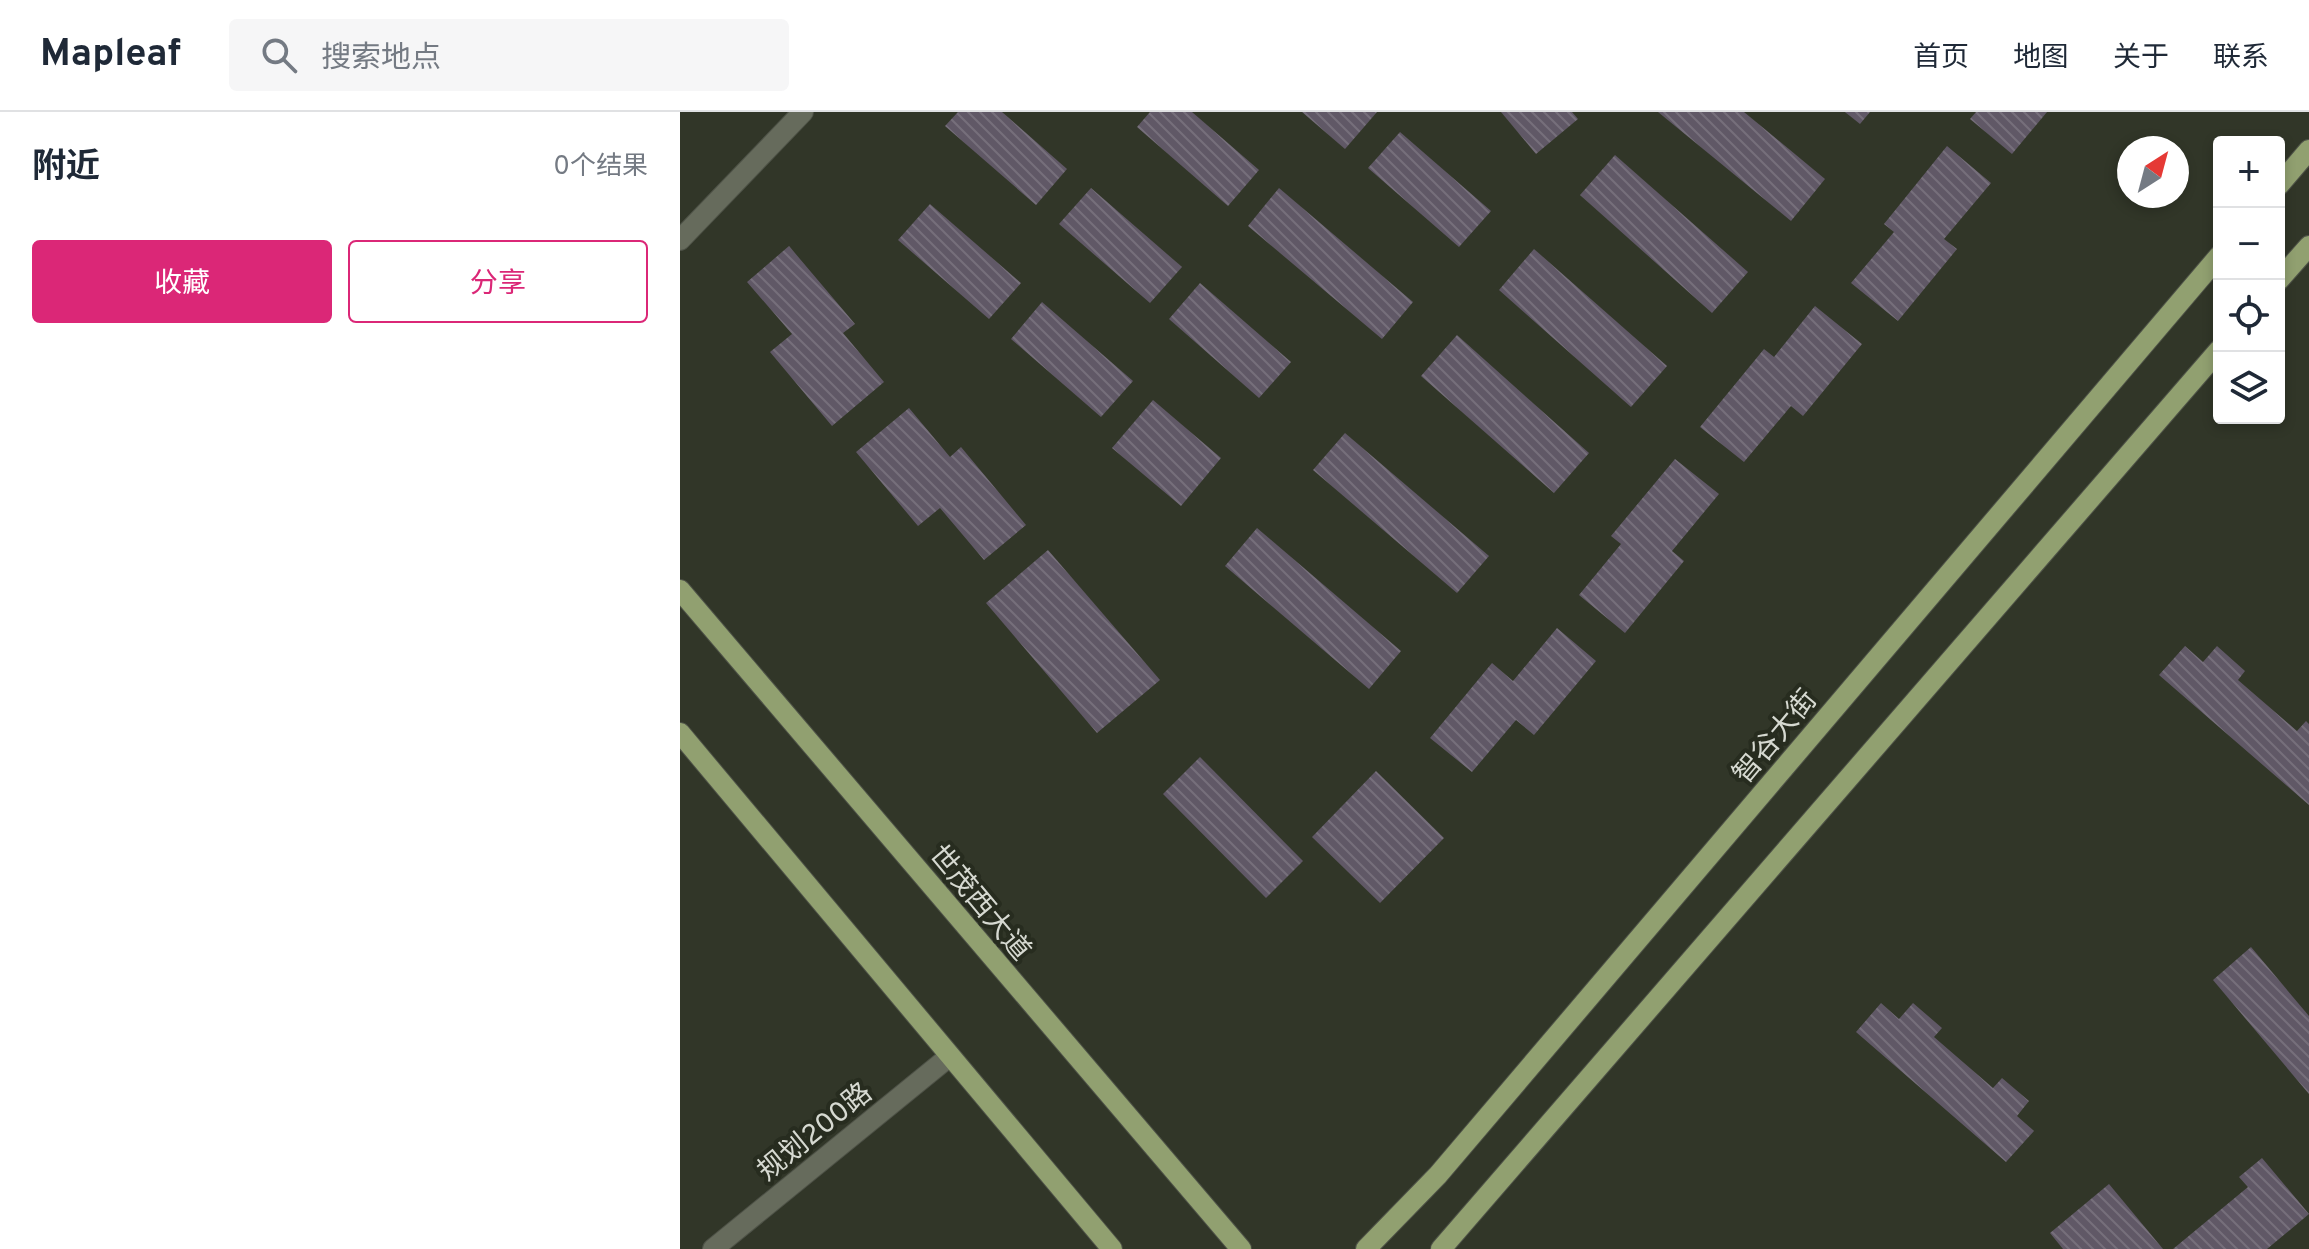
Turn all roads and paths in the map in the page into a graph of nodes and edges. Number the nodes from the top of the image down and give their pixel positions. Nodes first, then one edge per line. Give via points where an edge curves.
1 (803, 112) edge
2 (2309, 150) edge
3 (2285, 178) edge
4 (680, 240) edge
5 (2309, 246) edge
6 (2213, 263) edge
7 (2285, 273) edge
8 (2217, 352) edge
9 (680, 590) edge
10 (680, 733) edge
11 (950, 1056) junction
12 (713, 1249) edge
13 (1112, 1249) edge
14 (1241, 1249) edge
15 (1366, 1249) edge
16 (1441, 1249) edge

1 - 4 street
2 - 3 main road
5 - 7 main road
6 - 15 main road, 智谷大街 via 1448,1163
8 - 16 main road
9 - 14 main road, 世茂西大道
10 - 11 main road
11 - 12 street, 规划200路
11 - 13 main road

